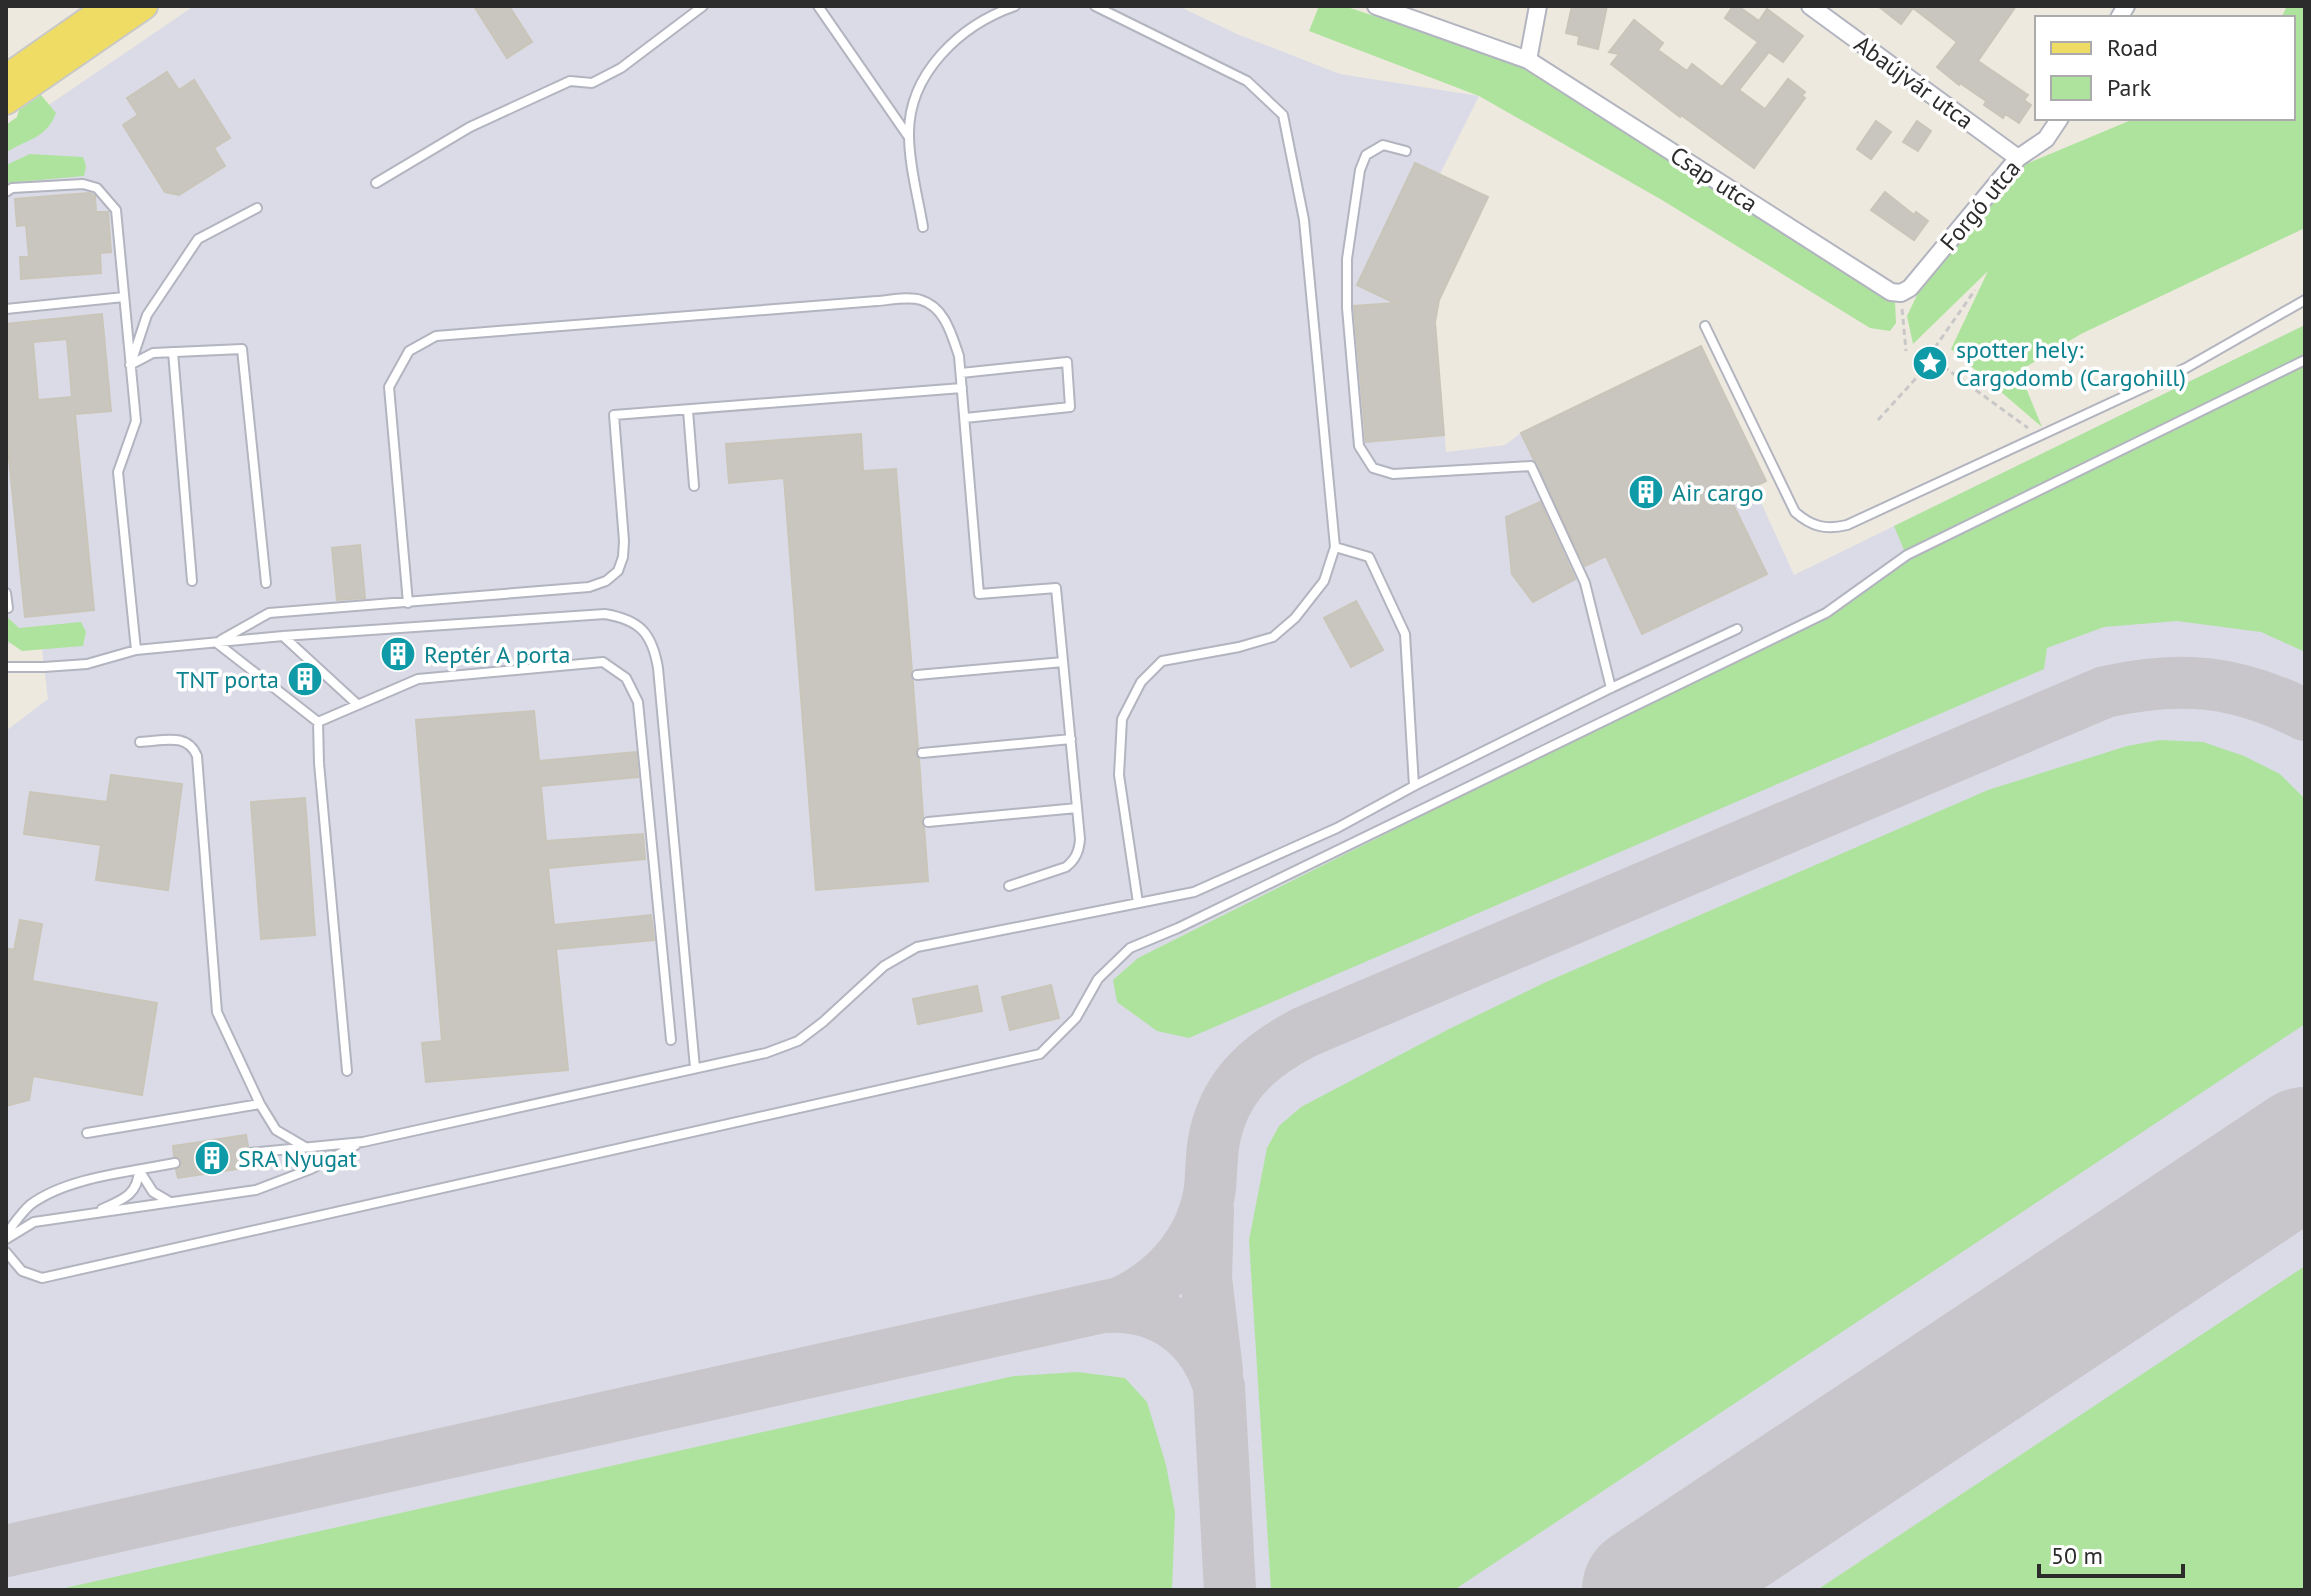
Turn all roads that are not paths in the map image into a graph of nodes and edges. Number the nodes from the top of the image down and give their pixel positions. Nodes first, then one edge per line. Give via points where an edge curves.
1 (109, 6) edge
2 (144, 6) edge
3 (703, 6) edge
4 (818, 6) edge
5 (1015, 6) edge
6 (1095, 6) edge
7 (1376, 6) edge
8 (1538, 6) edge
9 (1810, 6) edge
10 (1528, 60) junction
11 (6, 78) edge
12 (6, 101) edge
13 (2059, 120) edge
14 (908, 136) junction
15 (1406, 151) dead end
16 (2018, 158) junction
17 (376, 183) dead end
18 (6, 192) edge
19 (257, 208) dead end
20 (923, 227) dead end
21 (1901, 293) joint
22 (124, 297) junction
23 (2305, 300) edge
24 (6, 309) edge
25 (1705, 326) dead end
26 (173, 352) junction
27 (2305, 360) edge
28 (130, 365) junction
29 (961, 373) junction
30 (962, 388) junction
31 (688, 410) junction
32 (965, 418) junction
33 (694, 486) dead end
34 (1335, 547) junction
35 (192, 581) dead end
36 (266, 583) dead end
37 (6, 593) edge
38 (408, 603) junction
39 (8, 608) dead end
40 (1737, 629) dead end
41 (283, 636) junction
42 (217, 643) junction
43 (136, 650) junction
44 (1063, 662) junction
45 (6, 667) edge
46 (917, 675) dead end
47 (1611, 688) junction
48 (358, 705) junction
49 (318, 722) junction
50 (1071, 739) junction
51 (140, 742) dead end
52 (922, 753) dead end
53 (1414, 786) junction
54 (1077, 808) junction
55 (928, 822) dead end
56 (1009, 886) dead end
57 (1138, 903) junction
58 (671, 1040) dead end
59 (695, 1068) junction
60 (347, 1071) dead end
61 (260, 1104) junction
62 (87, 1133) dead end
63 (363, 1142) junction
64 (306, 1148) junction
65 (249, 1153) dead end
66 (175, 1163) dead end
67 (139, 1170) junction
68 (171, 1203) junction
69 (91, 1214) junction
70 (6, 1236) edge
71 (6, 1252) edge

1 - 11 main road
2 - 12 main road
3 - 17 lane via 621,68 592,83 570,81 470,127
4 - 14 lane
5 - 14 lane via 959,36 930,67 911,102
6 - 34 lane via 1247,81 1283,115 1304,220
7 - 10 street, Csap utca
8 - 10 street
9 - 16 street, Abaújvár utca
10 - 21 street, Csap utca via 1891,292
13 - 16 street, Forgó utca via 2046,139
14 - 20 lane
15 - 47 lane via 1383,145 1366,155 1360,170 1347,259 1359,446 1373,468 1393,474 1531,466 1585,583
16 - 21 street, Forgó utca
18 - 22 lane via 83,184 97,188 116,210
19 - 28 lane via 198,239 147,315
22 - 24 lane
22 - 28 lane
23 - 25 lane via 2186,368 1833,529 1806,522 1795,512
26 - 28 lane via 153,353
26 - 35 lane
26 - 36 lane via 242,349
27 - 71 lane via 1907,555 1826,613 1130,948 1098,979 1076,1018 1040,1054 42,1278 22,1271
28 - 43 lane via 136,421 118,472
29 - 30 lane
29 - 32 lane via 1067,362 1070,407
29 - 38 lane via 948,324 921,300 436,336 409,351 389,387
30 - 31 lane
30 - 32 lane
31 - 33 lane
31 - 38 lane via 614,415 624,541 618,571 606,581 589,587
32 - 44 lane via 979,594 1056,588
34 - 53 lane via 1369,557 1405,634
34 - 57 lane via 1324,581 1273,637 1162,661 1141,682 1122,719 1119,775
37 - 39 lane
38 - 42 lane via 269,613
40 - 47 lane
41 - 42 lane
41 - 48 lane
41 - 59 lane via 605,614 641,628 658,668
42 - 43 lane
42 - 49 lane
43 - 45 lane via 87,664
44 - 46 lane
44 - 50 lane
47 - 53 lane
48 - 49 lane
48 - 58 lane via 418,679 603,662 626,678 638,702
49 - 60 lane
50 - 52 lane
50 - 54 lane
51 - 61 lane via 184,740 197,756 217,1012
53 - 57 lane via 1238,874 1194,892
54 - 55 lane
54 - 56 lane via 1080,839 1073,861
57 - 59 lane via 917,947 884,966 798,1041
59 - 63 lane
61 - 62 lane
61 - 64 lane via 276,1130
63 - 64 lane
63 - 68 lane via 256,1190
64 - 65 lane
66 - 67 lane
67 - 68 lane via 153,1192
67 - 69 lane via 131,1194
67 - 70 lane via 57,1190 28,1207
68 - 69 lane
69 - 70 lane via 34,1222

